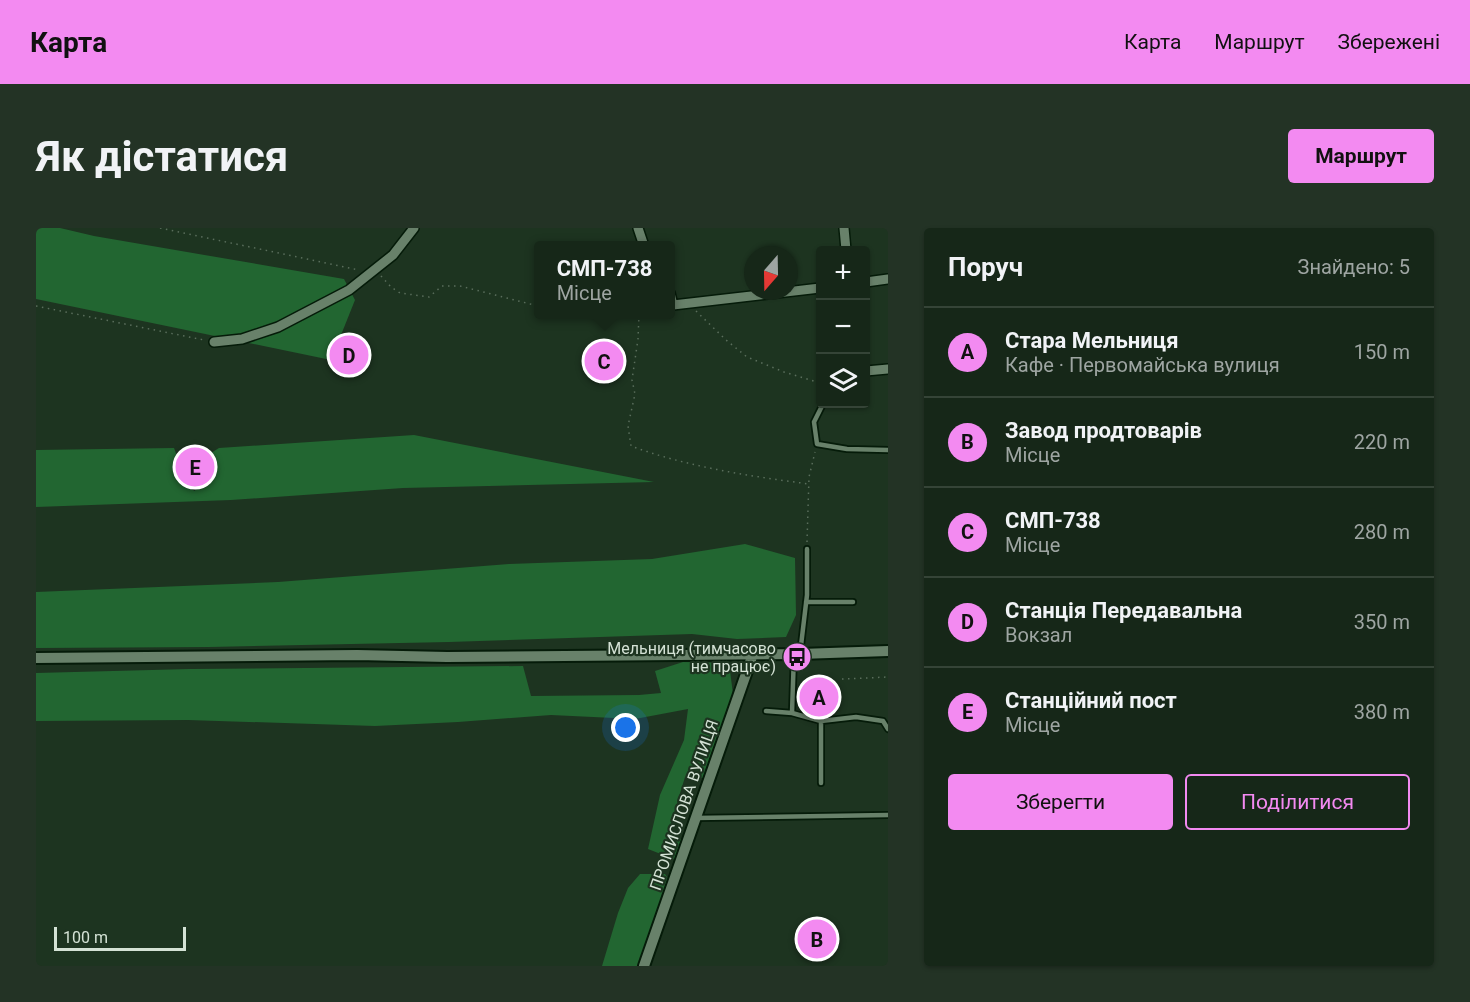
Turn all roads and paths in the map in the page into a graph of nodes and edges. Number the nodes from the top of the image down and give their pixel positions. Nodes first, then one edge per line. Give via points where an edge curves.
1 (160, 228) edge
2 (414, 228) edge
3 (844, 228) edge
4 (846, 246) edge
5 (373, 271) junction
6 (888, 279) edge
7 (870, 281) edge
8 (816, 288) edge
9 (690, 303) junction
10 (534, 305) edge
11 (675, 305) edge
12 (36, 306) edge
13 (639, 319) edge
14 (214, 342) joint
15 (888, 369) edge
16 (870, 371) edge
17 (816, 382) edge
18 (821, 408) edge
19 (817, 444) junction
20 (888, 450) edge
21 (809, 484) junction
22 (807, 549) joint
23 (806, 602) junction
24 (853, 602) dead end
25 (888, 651) edge
26 (753, 654) junction
27 (797, 654) junction
28 (36, 658) edge
29 (888, 677) edge
30 (842, 679) dead end
31 (766, 711) dead end
32 (792, 713) junction
33 (821, 721) junction
34 (888, 729) edge
35 (820, 783) dead end
36 (888, 815) edge
37 (695, 818) junction
38 (644, 966) edge

1 - 5 path
2 - 5 street via 393,255
3 - 4 street
5 - 10 path via 400,293 429,297 442,286 459,286
5 - 14 street via 349,290 278,327 242,339
6 - 7 street
8 - 9 street
9 - 11 street
9 - 17 path via 747,357
12 - 14 path
13 - 21 path via 632,380 635,394 628,426 631,446 662,457
15 - 16 street
18 - 19 lane via 814,422
19 - 20 lane
19 - 21 path
21 - 22 path
22 - 23 lane
23 - 24 lane
23 - 27 lane
25 - 27 street
26 - 27 street
26 - 28 street
26 - 37 street, ПРОМИСЛОВА ВУЛИЦЯ
27 - 32 lane
29 - 30 path
31 - 32 lane
32 - 33 lane
33 - 34 lane via 856,717 883,721
33 - 35 lane
36 - 37 lane
37 - 38 street, ПРОМИСЛОВА ВУЛИЦЯ

